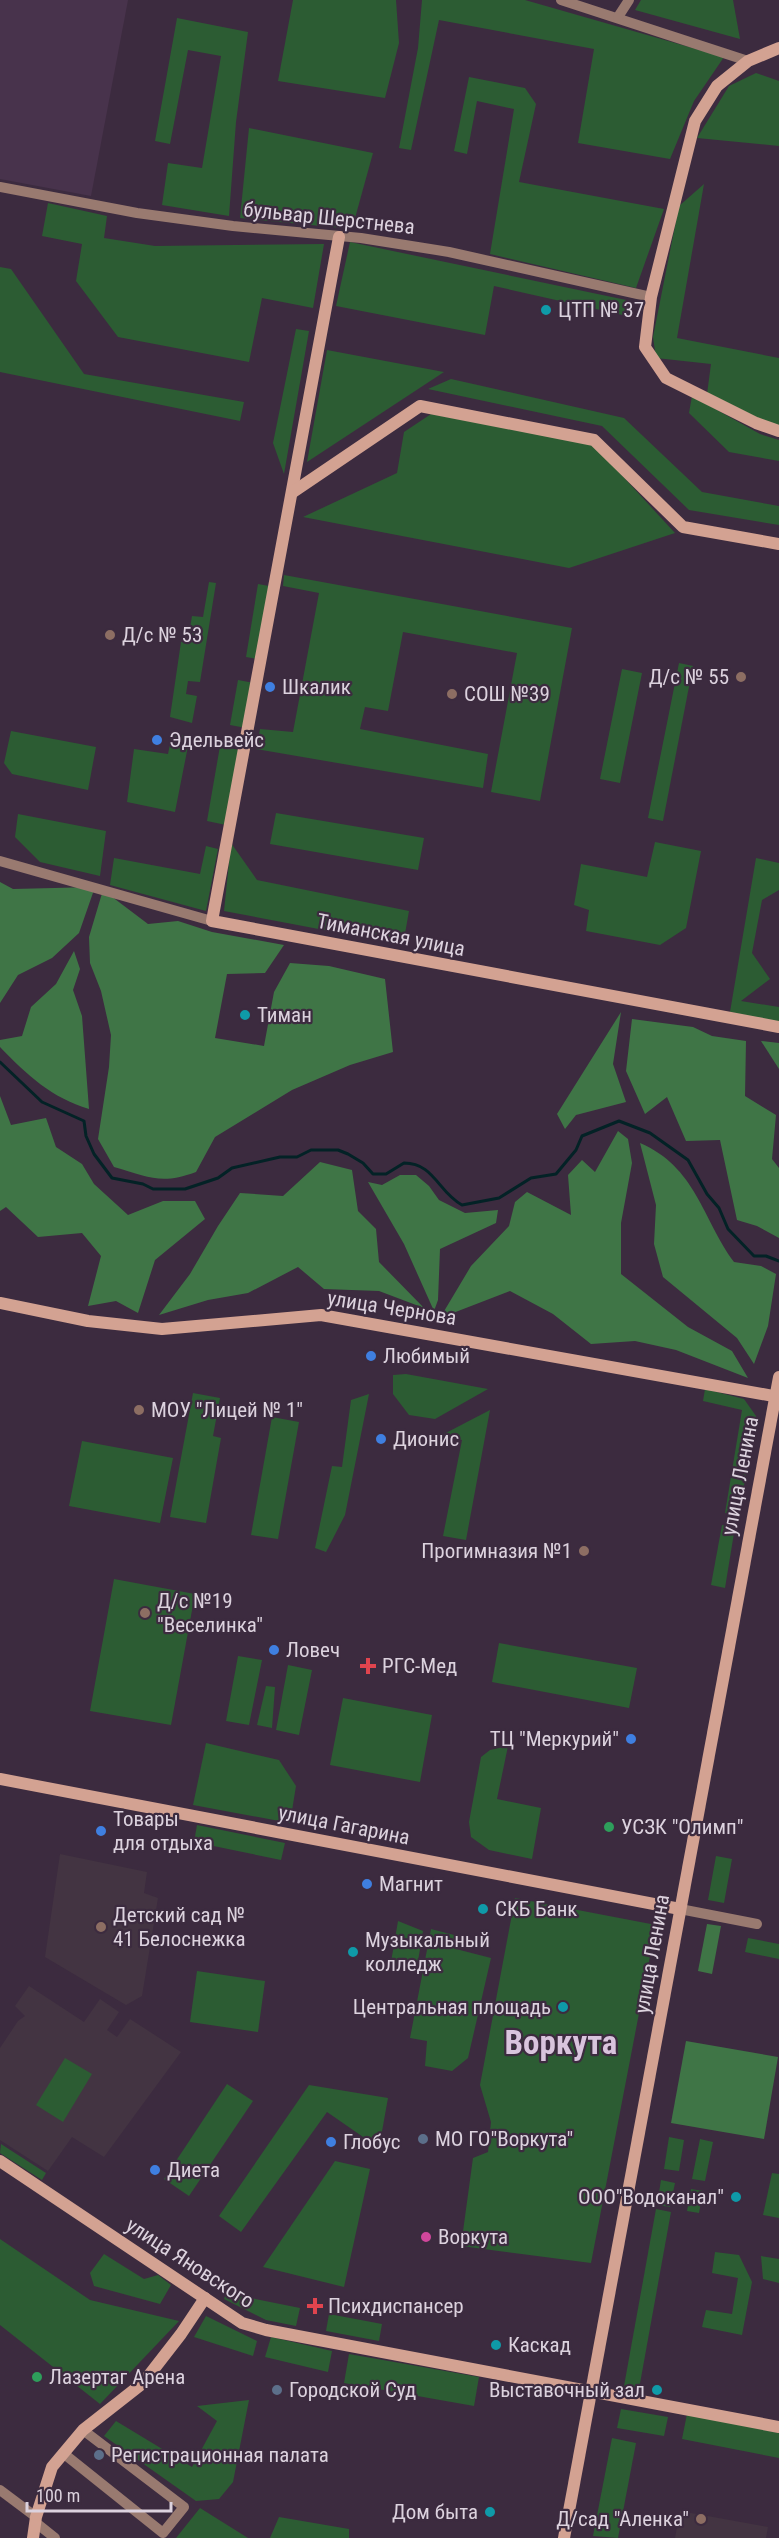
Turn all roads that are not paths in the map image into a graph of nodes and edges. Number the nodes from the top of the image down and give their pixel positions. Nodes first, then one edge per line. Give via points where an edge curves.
1 (561, 0) edge
2 (629, 0) edge
3 (618, 17) junction
4 (779, 48) edge
5 (748, 61) junction
6 (0, 187) edge
7 (339, 237) junction
8 (651, 297) junction
9 (779, 431) edge
10 (293, 492) junction
11 (779, 544) edge
12 (0, 861) edge
13 (212, 921) junction
14 (779, 1027) edge
15 (0, 1303) edge
16 (779, 1377) edge
17 (777, 1397) edge
18 (0, 1779) edge
19 (680, 1909) junction
20 (757, 1924) dead end
21 (0, 2161) edge
22 (205, 2298) junction
23 (591, 2391) junction
24 (779, 2427) edge
25 (83, 2430) junction
26 (63, 2453) junction
27 (0, 2490) edge
28 (35, 2519) junction
29 (33, 2538) edge
30 (55, 2538) edge
31 (564, 2538) edge

1 - 3 street
2 - 3 street
3 - 5 street
4 - 5 street
5 - 8 street via 717,86 695,121
6 - 7 street, бульвар Шерстнева via 137,213
7 - 8 street, бульвар Шерстнева via 484,258
7 - 10 street
8 - 9 street via 645,347 666,378
10 - 11 street via 420,406 594,440 683,527
10 - 13 street
12 - 13 street, Тиманская улица
13 - 14 street, Тиманская улица
15 - 17 street, улица Чернова via 88,1321 162,1329 321,1315
16 - 17 street, улица Ленина
17 - 19 street, улица Ленина
18 - 19 street, улица Гагарина
19 - 20 street
19 - 23 street, улица Ленина
21 - 22 street, улица Яновского
22 - 23 street, улица Яновского via 242,2323 266,2330
22 - 25 street via 143,2383
23 - 24 street, улица Яновского
23 - 31 street, улица Ленина
25 - 26 street
25 - 26 street via 184,2507 163,2533
26 - 28 street via 52,2467
27 - 28 street
28 - 29 street
28 - 30 street

